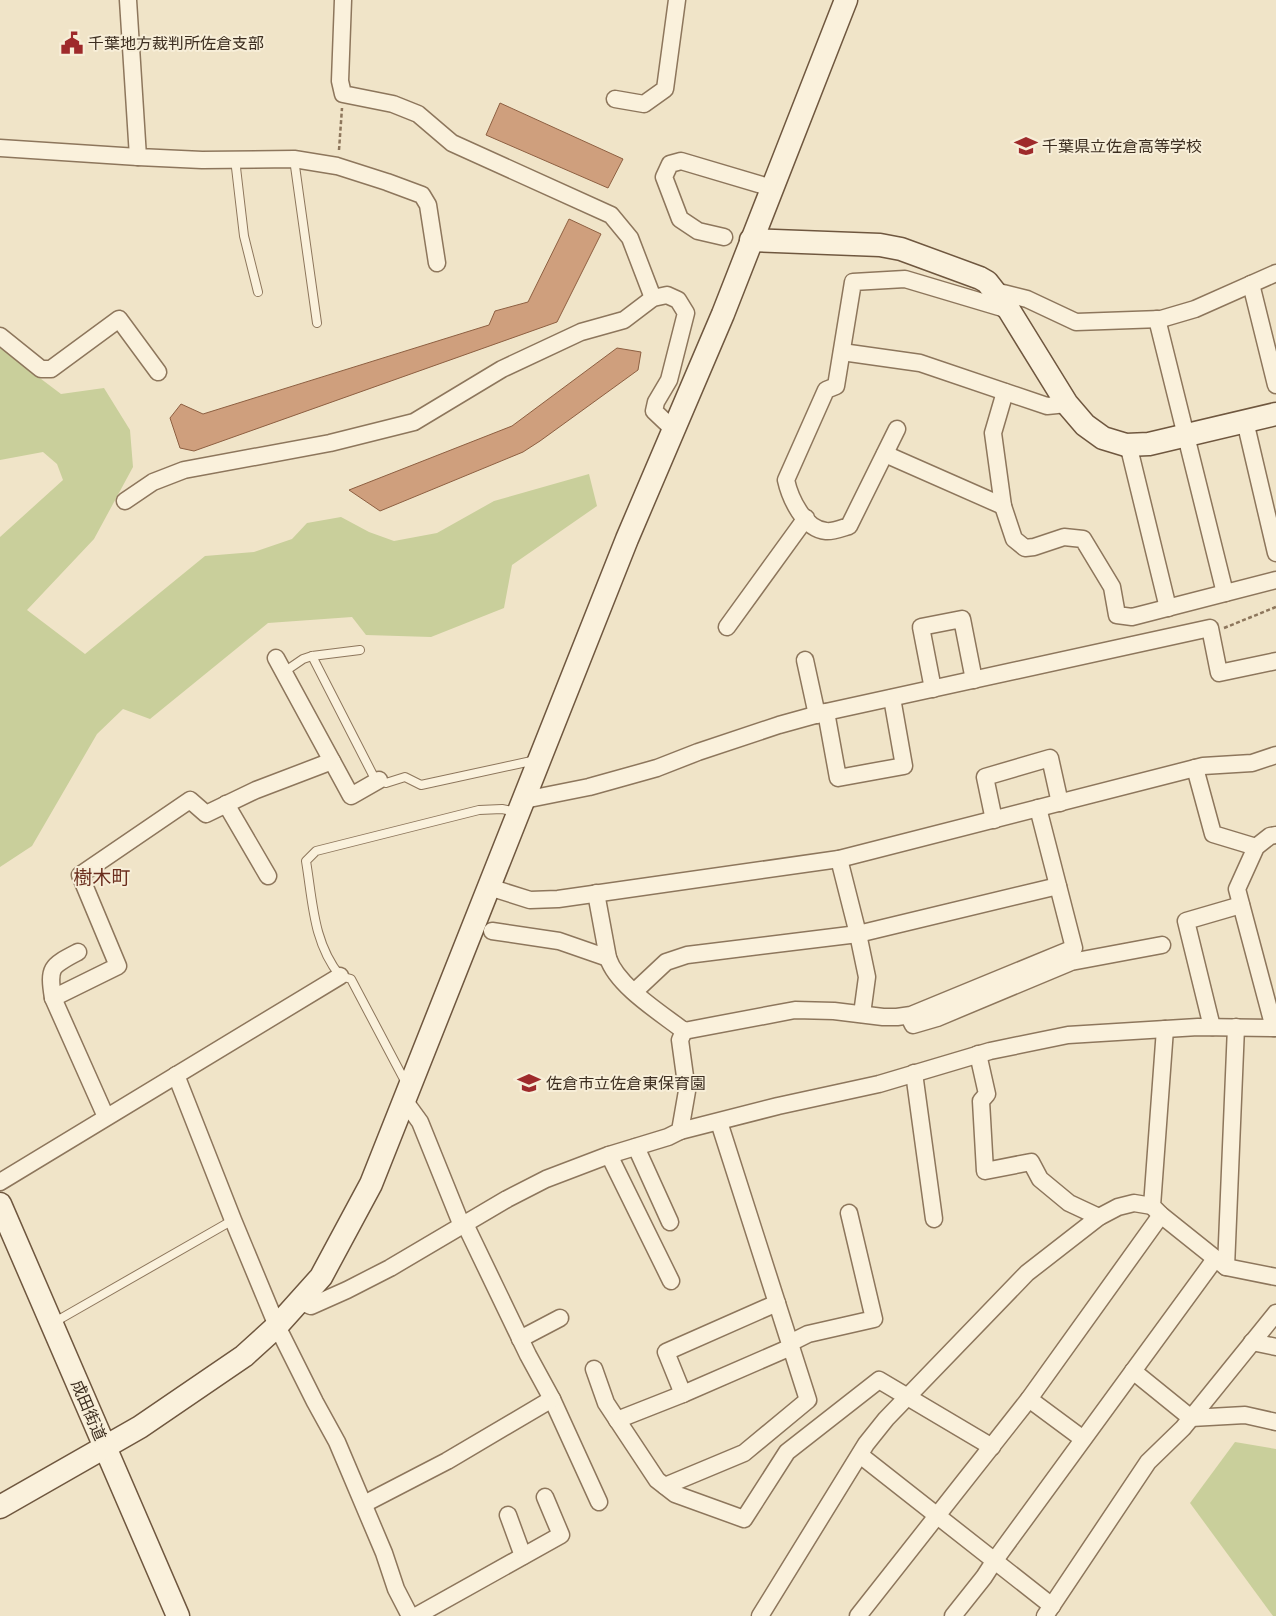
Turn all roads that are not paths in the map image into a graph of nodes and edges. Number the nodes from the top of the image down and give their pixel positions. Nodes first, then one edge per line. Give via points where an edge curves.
1 (128, 0) edge
2 (344, 0) edge
3 (677, 0) edge
4 (846, 0) edge
5 (615, 99) dead end
6 (0, 148) edge
7 (138, 157) junction
8 (234, 159) junction
9 (294, 159) junction
10 (772, 188) junction
11 (724, 237) dead end
12 (751, 240) junction
13 (437, 263) dead end
14 (1276, 273) edge
15 (1251, 284) junction
16 (258, 292) dead end
17 (653, 298) junction
18 (1004, 304) junction
19 (1157, 319) junction
20 (317, 323) dead end
21 (0, 336) edge
22 (842, 352) junction
23 (158, 372) dead end
24 (1276, 385) edge
25 (1005, 392) junction
26 (1066, 404) junction
27 (1276, 414) edge
28 (1245, 421) junction
29 (897, 429) dead end
30 (674, 430) junction
31 (1186, 435) junction
32 (1128, 444) junction
33 (885, 454) junction
34 (125, 501) dead end
35 (1003, 506) junction
36 (806, 518) junction
37 (1276, 553) edge
38 (1276, 580) edge
39 (1225, 593) junction
40 (1168, 608) junction
41 (727, 627) dead end
42 (360, 650) dead end
43 (312, 656) junction
44 (805, 660) dead end
45 (1276, 661) edge
46 (280, 665) joint
47 (974, 680) junction
48 (933, 689) junction
49 (892, 698) junction
50 (821, 714) junction
51 (1276, 755) edge
52 (540, 759) junction
53 (332, 761) junction
54 (1195, 768) junction
55 (380, 780) junction
56 (1060, 803) junction
57 (226, 804) junction
58 (521, 806) junction
59 (1038, 808) junction
60 (994, 820) junction
61 (1276, 835) edge
62 (1256, 847) junction
63 (839, 859) junction
64 (268, 876) dead end
65 (1058, 886) junction
66 (489, 887) junction
67 (596, 893) junction
68 (1241, 905) junction
69 (492, 931) dead end
70 (858, 934) junction
71 (1162, 945) dead end
72 (78, 952) dead end
73 (608, 958) junction
74 (340, 976) junction
75 (634, 992) junction
76 (53, 998) junction
77 (862, 1014) junction
78 (908, 1016) junction
79 (1212, 1027) junction
80 (1236, 1027) junction
81 (1275, 1028) edge
82 (1165, 1029) junction
83 (684, 1031) junction
84 (978, 1054) junction
85 (914, 1073) junction
86 (176, 1075) junction
87 (406, 1094) junction
88 (106, 1117) junction
89 (719, 1122) junction
90 (680, 1132) junction
91 (636, 1147) junction
92 (609, 1155) junction
93 (0, 1182) edge
94 (0, 1204) edge
95 (1156, 1210) junction
96 (849, 1213) dead end
97 (1099, 1217) junction
98 (934, 1219) dead end
99 (233, 1220) junction
100 (670, 1222) dead end
101 (463, 1225) junction
102 (6, 1234) edge
103 (1221, 1263) junction
104 (1276, 1277) edge
105 (671, 1281) dead end
106 (299, 1301) junction
107 (777, 1304) junction
108 (1276, 1313) edge
109 (560, 1318) dead end
110 (52, 1323) junction
111 (277, 1326) junction
112 (520, 1339) junction
113 (1252, 1342) junction
114 (790, 1345) junction
115 (1276, 1347) edge
116 (594, 1369) dead end
117 (1133, 1371) junction
118 (683, 1394) junction
119 (908, 1397) junction
120 (552, 1399) junction
121 (1030, 1399) junction
122 (1191, 1418) junction
123 (617, 1420) junction
124 (1276, 1422) edge
125 (1083, 1439) junction
126 (992, 1447) junction
127 (105, 1448) junction
128 (860, 1455) junction
129 (665, 1486) junction
130 (545, 1497) dead end
131 (600, 1502) dead end
132 (364, 1504) junction
133 (0, 1507) edge
134 (508, 1515) dead end
135 (938, 1515) junction
136 (523, 1556) junction
137 (995, 1560) junction
138 (1048, 1611) edge
139 (178, 1616) edge
140 (410, 1616) edge
141 (416, 1616) edge
142 (760, 1616) edge
143 (858, 1616) edge
144 (953, 1616) edge

1 - 7 street
2 - 17 street via 340,81 343,94 393,104 418,114 452,143 611,215 630,238
3 - 5 street via 665,89 644,104
4 - 10 street
6 - 7 street
7 - 8 street
8 - 9 street
8 - 16 lane via 244,236
9 - 13 street via 337,166 422,195 428,205
9 - 20 lane
10 - 11 street via 681,161 670,164 664,177 680,219 698,231
10 - 12 street
12 - 18 street via 901,249 980,278
12 - 30 street
14 - 15 street
15 - 19 street via 1194,309
15 - 24 street
17 - 30 street via 667,296 678,300 686,312 669,380 654,411
17 - 34 street via 624,320 581,332 502,369 414,422 330,443 184,470 153,482
18 - 19 street via 1003,293 1027,299 1076,322
18 - 22 street via 905,280 853,282
18 - 26 street
19 - 31 street
21 - 23 street via 42,369 52,369 119,319
22 - 25 street via 920,363
22 - 36 street via 836,386 826,390 786,480 789,494
25 - 26 street via 1047,406
25 - 35 street via 993,433
26 - 32 street via 1085,425 1103,438
27 - 28 street
28 - 31 street
28 - 37 street
29 - 33 street
30 - 52 street
31 - 32 street via 1149,444
31 - 39 street
32 - 40 street
33 - 35 street
33 - 36 street via 849,526 826,531 813,526
35 - 40 street via 1014,539 1025,548 1064,537 1083,539 1112,587 1117,615 1132,618
36 - 41 street
38 - 39 street
39 - 40 street
42 - 43 lane
43 - 46 lane
43 - 55 lane via 375,779
44 - 50 street
45 - 47 street via 1219,673 1210,628
46 - 53 street
47 - 48 street
47 - 48 street via 962,619 921,627
48 - 49 street
49 - 50 street
49 - 50 street via 904,766 838,778
50 - 58 street via 779,725 657,768
51 - 54 street via 1252,763
52 - 55 lane via 422,785 405,777 386,783
52 - 58 street
53 - 55 street via 351,796
53 - 57 street
54 - 56 street
54 - 62 street via 1213,834
56 - 59 street
56 - 60 street via 1050,758 985,777
57 - 64 street
57 - 76 street via 206,814 190,800 80,875 118,966
58 - 66 street
58 - 74 lane via 480,810 316,851 306,861 318,936
59 - 60 street
59 - 65 street
60 - 63 street
61 - 62 street
62 - 68 street via 1237,889
63 - 67 street
63 - 70 street
65 - 70 street
65 - 78 street via 1074,948
66 - 67 street via 530,900
66 - 87 street
67 - 73 street
68 - 79 street via 1186,921
68 - 81 street
69 - 73 street via 559,941
70 - 75 street via 687,954 666,962
70 - 77 street via 867,977
71 - 78 street via 1071,962 913,1025
72 - 76 street via 58,963 52,971
73 - 75 street via 611,968
74 - 86 street
74 - 87 lane via 351,978
75 - 83 street
76 - 88 street
77 - 78 street
77 - 83 street via 794,1010
79 - 80 street
79 - 82 street
80 - 81 street
80 - 103 street
82 - 84 street via 1068,1034
82 - 95 street
83 - 90 street via 680,1040 688,1091
84 - 85 street
84 - 97 street via 987,1094 980,1101 985,1171 1032,1162 1040,1178 1069,1203
85 - 89 street
85 - 98 street
86 - 88 street
86 - 99 street
87 - 101 street
87 - 106 street via 371,1184 321,1277
88 - 93 street
89 - 90 street
89 - 107 street
90 - 91 street
91 - 92 street
91 - 100 street
92 - 101 street via 546,1179
92 - 105 street
94 - 102 street, 成田街道
95 - 97 street via 1134,1203
95 - 103 street
95 - 121 street
96 - 114 street via 874,1319 808,1334
97 - 119 street via 1027,1273
99 - 110 lane
99 - 111 street
101 - 106 street via 347,1290 310,1306
101 - 112 street
102 - 110 street, 成田街道
103 - 104 street
103 - 117 street
106 - 111 street
107 - 114 street
107 - 118 street via 666,1352
108 - 113 street
109 - 112 street
110 - 127 street, 成田街道
111 - 127 street via 244,1356
111 - 132 street via 337,1442
112 - 120 street
113 - 115 street
113 - 122 street
114 - 118 street
114 - 129 street via 808,1400 744,1453
116 - 123 street via 606,1403
117 - 122 street
117 - 125 street
118 - 123 street
119 - 126 street
119 - 128 street
119 - 129 street via 879,1380 787,1452 744,1519 676,1494
120 - 131 street
120 - 132 street via 448,1461
121 - 125 street
121 - 126 street
122 - 124 street via 1245,1415
122 - 138 street via 1148,1462
123 - 129 street via 657,1480
125 - 137 street
126 - 135 street
127 - 133 street
127 - 139 street, 成田街道
128 - 135 street
128 - 142 street
130 - 136 street via 560,1535
132 - 140 street
134 - 136 street
135 - 137 street
135 - 143 street
136 - 141 street
137 - 138 street
137 - 144 street

